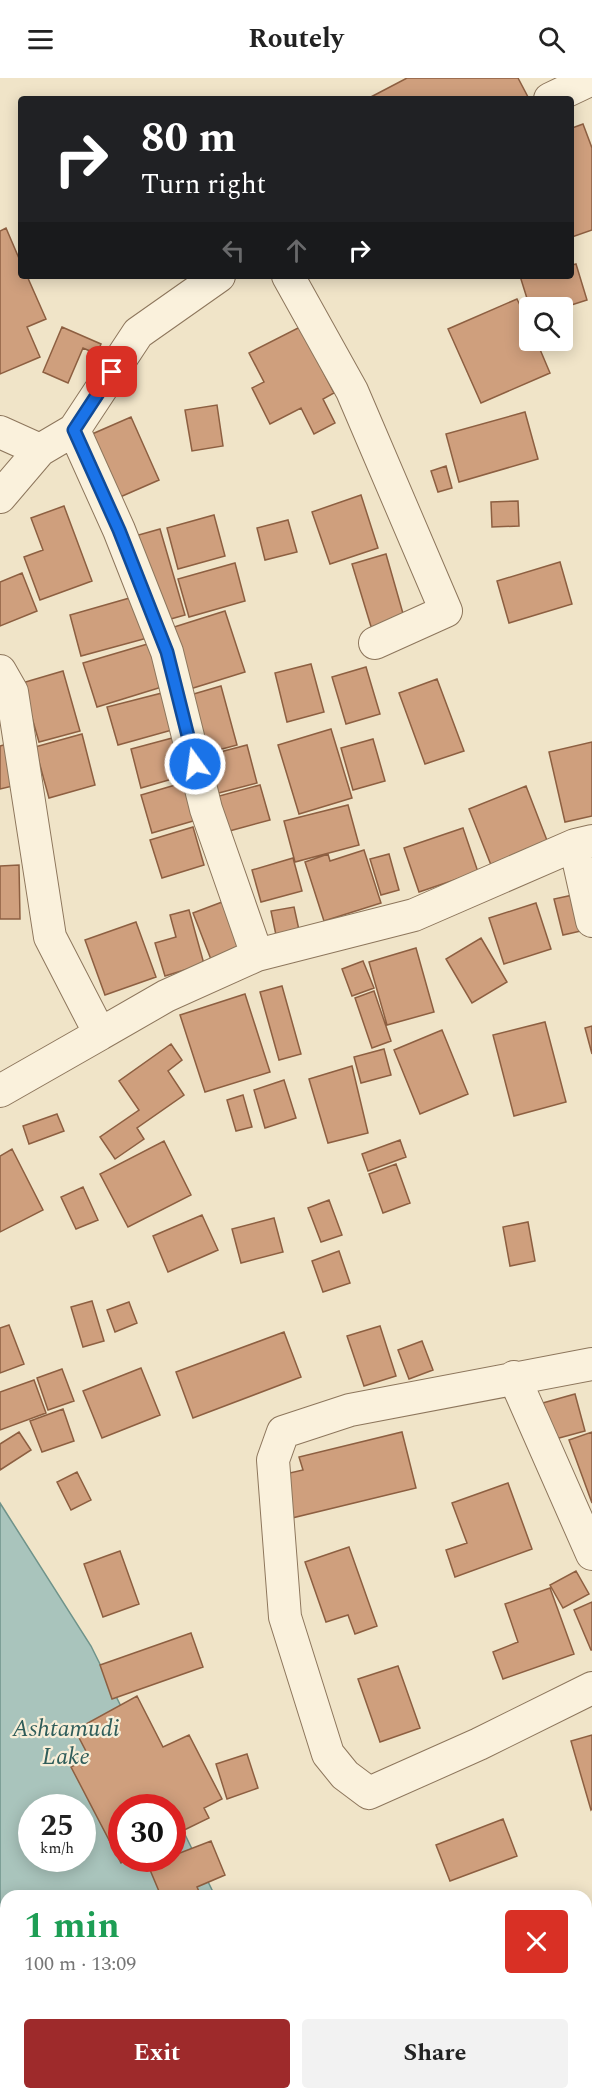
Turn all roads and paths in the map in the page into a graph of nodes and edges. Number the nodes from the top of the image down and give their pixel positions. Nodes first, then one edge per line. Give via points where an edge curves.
1 (592, 79) edge
2 (556, 96) edge
3 (215, 279) edge
4 (290, 279) edge
5 (74, 430) junction
6 (0, 432) edge
7 (40, 450) junction
8 (0, 497) edge
9 (375, 643) dead end
10 (0, 671) edge
11 (583, 843) edge
12 (592, 921) edge
13 (257, 956) junction
14 (100, 1034) junction
15 (0, 1091) edge
16 (592, 1364) edge
17 (514, 1377) junction
18 (592, 1554) edge
19 (592, 1688) edge

1 - 2 street
3 - 5 street via 138,333
4 - 9 street via 352,391 446,611
5 - 7 street
5 - 13 street via 167,652 206,808
6 - 7 street
7 - 8 street
10 - 14 street via 12,692 50,937
11 - 12 street
11 - 13 street via 414,915
13 - 14 street via 166,996
14 - 15 street
16 - 17 street
17 - 18 street
17 - 19 street via 350,1410 283,1432 273,1460 285,1617 328,1754 345,1775 369,1793

